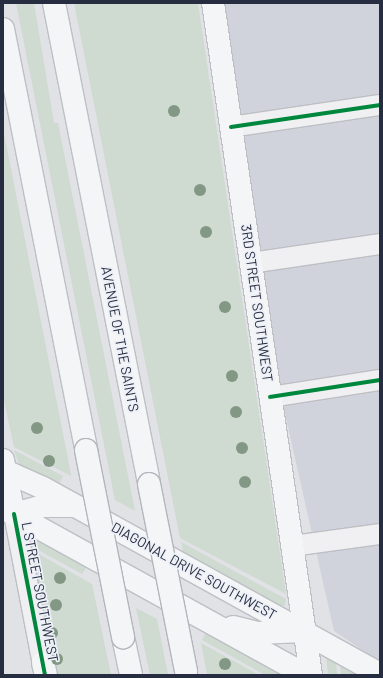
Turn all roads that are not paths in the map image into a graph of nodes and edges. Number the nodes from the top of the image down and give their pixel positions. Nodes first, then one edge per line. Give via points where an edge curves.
1 (54, 3) edge
2 (213, 3) edge
3 (3, 29) edge
4 (380, 105) edge
5 (231, 127) junction
6 (380, 244) edge
7 (251, 263) junction
8 (380, 380) edge
9 (270, 397) junction
10 (4, 467) edge
11 (76, 506) junction
12 (8, 511) edge
13 (380, 534) edge
14 (292, 546) junction
15 (109, 566) junction
16 (205, 619) junction
17 (305, 631) junction
18 (45, 671) edge
19 (187, 673) edge
20 (380, 674) edge
21 (131, 675) edge
22 (306, 675) edge
23 (311, 675) edge

1 - 19 main road, AVENUE OF THE SAINTS, bridge
2 - 5 main road, 3RD STREET SOUTHWEST
3 - 15 main road, bridge
4 - 5 street
5 - 7 main road, 3RD STREET SOUTHWEST
6 - 7 street
7 - 9 main road, 3RD STREET SOUTHWEST
8 - 9 street
9 - 14 main road, 3RD STREET SOUTHWEST
10 - 11 main road, DIAGONAL DRIVE SOUTHWEST
10 - 12 main road, L STREET SOUTHWEST
11 - 12 main road via 44,506
11 - 17 main road, DIAGONAL DRIVE SOUTHWEST
12 - 15 main road
12 - 18 street, L STREET SOUTHWEST
13 - 14 street
14 - 17 main road, 3RD STREET SOUTHWEST
15 - 16 main road
15 - 21 main road, bridge
16 - 17 main road via 257,633
16 - 22 main road
17 - 20 main road, DIAGONAL DRIVE SOUTHWEST
17 - 23 main road, 3RD STREET SOUTHWEST

